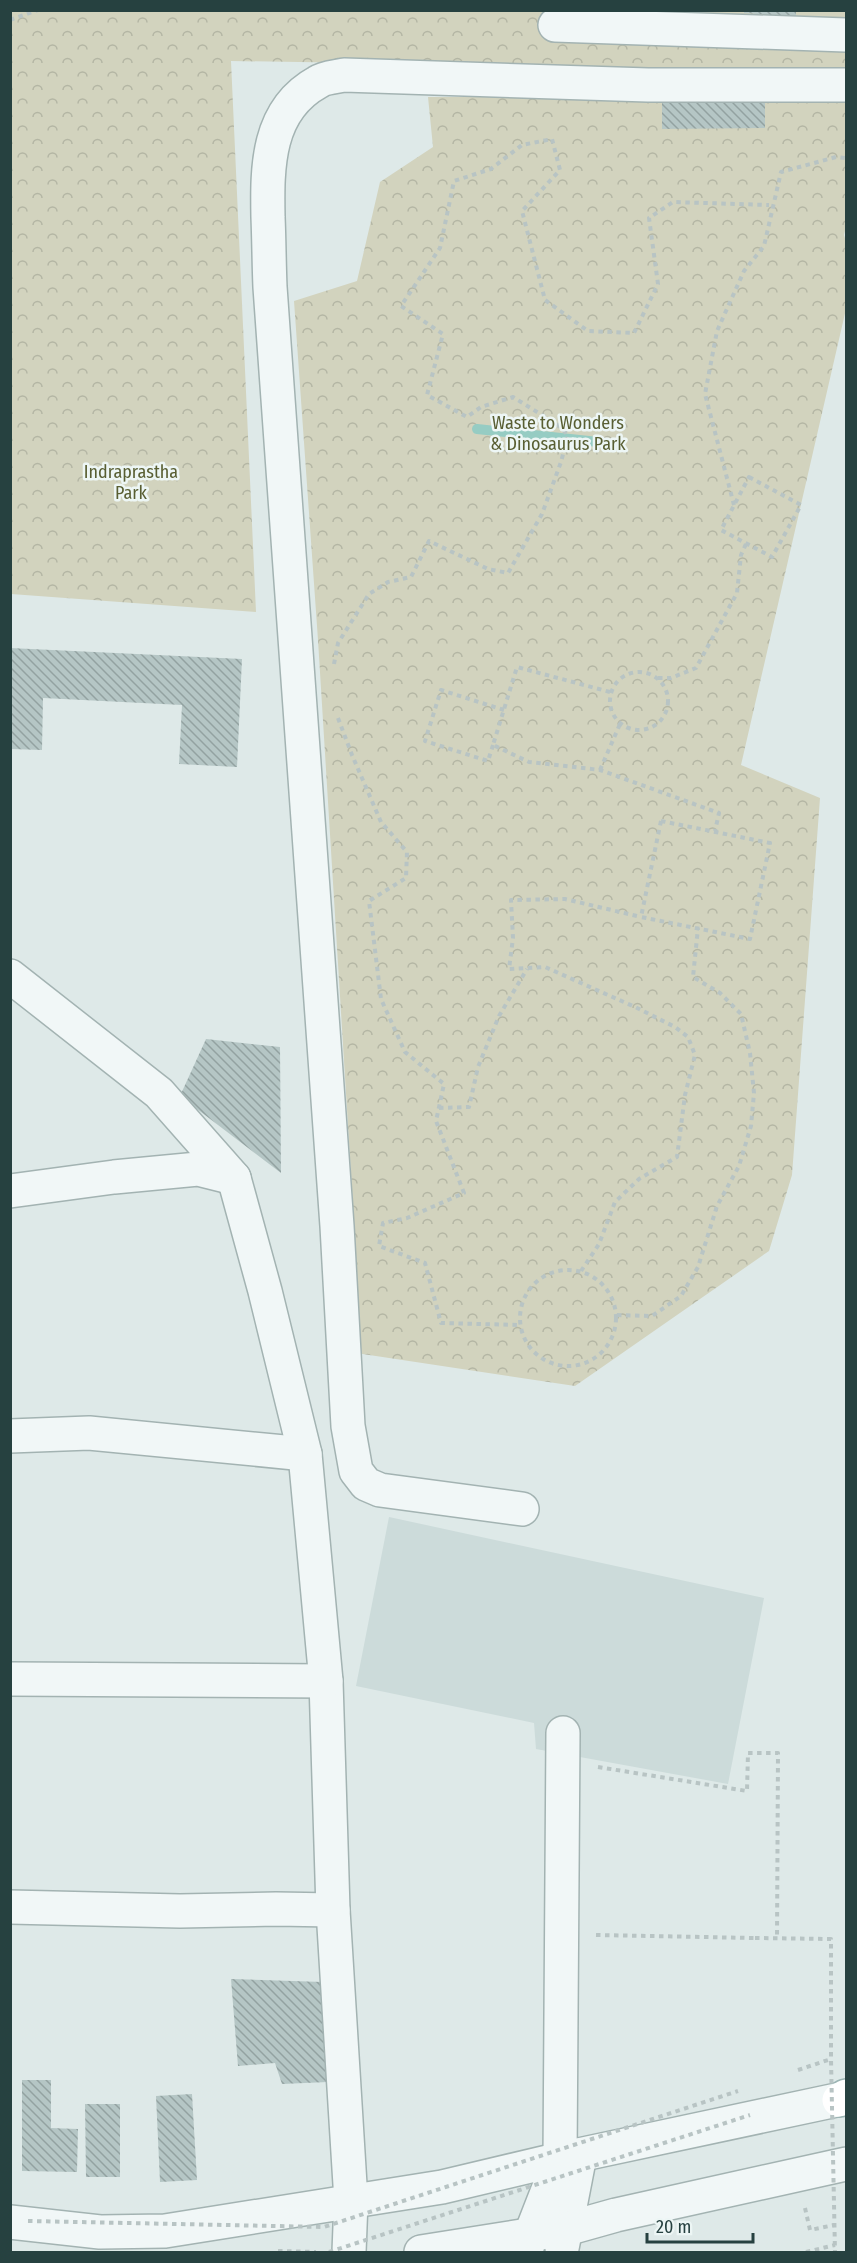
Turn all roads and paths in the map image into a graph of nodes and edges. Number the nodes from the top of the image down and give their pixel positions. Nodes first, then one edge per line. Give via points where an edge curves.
1 (39, 10) edge
2 (10, 20) edge
3 (555, 25) dead end
4 (846, 36) edge
5 (846, 85) edge
6 (846, 158) edge
7 (769, 205) dead end
8 (734, 505) junction
9 (746, 544) junction
10 (333, 673) dead end
11 (658, 678) junction
12 (610, 692) junction
13 (504, 710) junction
14 (337, 714) dead end
15 (620, 724) junction
16 (493, 745) junction
17 (600, 770) junction
18 (715, 831) junction
19 (641, 917) junction
20 (698, 928) junction
21 (527, 968) junction
22 (10, 976) edge
23 (439, 1108) junction
24 (234, 1178) junction
25 (10, 1191) edge
26 (581, 1271) junction
27 (617, 1315) junction
28 (519, 1326) junction
29 (10, 1436) edge
30 (305, 1455) junction
31 (522, 1509) dead end
32 (10, 1678) edge
33 (326, 1681) junction
34 (562, 1747) joint
35 (10, 1907) edge
36 (333, 1910) junction
37 (562, 1934) junction
38 (777, 1939) junction
39 (738, 2091) dead end
40 (844, 2098) edge
41 (750, 2115) dead end
42 (570, 2157) junction
43 (846, 2164) edge
44 (351, 2201) junction
45 (19, 2221) edge
46 (834, 2225) junction
47 (810, 2230) dead end
48 (564, 2241) edge
49 (529, 2244) edge
50 (835, 2245) junction
51 (329, 2252) edge
52 (349, 2253) edge
53 (421, 2253) edge
54 (806, 2253) edge
55 (835, 2253) edge

1 - 2 path
3 - 4 street
5 - 31 street via 648,85 344,75 320,80 299,94 282,118 271,145 267,168 270,287 348,1426 356,1471 366,1484 380,1490
6 - 8 path via 836,157 781,172 764,246 744,271 717,331 705,394
7 - 10 path via 673,202 649,218 658,284 634,333 588,331 545,300 522,211 560,170 552,139 522,145 491,169 454,181 440,248 401,306 443,334 426,395 467,417 481,407 513,397 568,435 542,514 508,573 488,569 429,541 411,577 388,582 369,594 338,643
8 - 9 path via 721,530
8 - 9 path via 749,477 801,505 772,557
9 - 11 path via 737,593 696,668 671,678
11 - 12 path via 636,671 616,682
11 - 15 path via 669,698 662,720 643,730 631,730
12 - 13 path via 517,667
12 - 15 path via 613,715
13 - 16 path
13 - 16 path via 441,690 425,741 488,761
14 - 23 path via 381,822 407,852 406,878 369,901 381,999 405,1052 444,1084
15 - 17 path
16 - 17 path via 530,762
17 - 18 path via 719,813
18 - 19 path via 661,821
18 - 20 path via 770,843 750,939
19 - 20 path
19 - 21 path via 565,899 511,900 513,939 509,969
20 - 27 path via 693,977 720,993 741,1014 754,1093 751,1126 739,1166 717,1206 698,1267 681,1296 652,1316
21 - 23 path via 495,1026 478,1067 469,1107
21 - 26 path via 545,967 675,1028 688,1037 694,1055 677,1157 639,1179 615,1202 599,1244
22 - 24 street via 159,1093
23 - 28 path via 436,1121 464,1193 407,1218 383,1223 379,1246 424,1263 441,1323
24 - 25 street via 198,1169
24 - 30 street
26 - 27 path via 606,1287
26 - 28 path via 549,1273 525,1294
27 - 28 path via 610,1343 588,1363 558,1366 532,1352
29 - 30 street via 89,1433
30 - 33 street
32 - 33 street
33 - 36 street
34 - 37 street
34 - 38 path via 747,1791 748,1753 778,1753
35 - 36 street
36 - 44 street
37 - 38 path, bridge
37 - 42 street
38 - 46 path, bridge via 831,1939
39 - 45 path, bridge via 324,2227
40 - 42 street
41 - 51 path, bridge
42 - 44 street via 442,2187
42 - 48 street
42 - 49 street
43 - 48 street via 616,2215
44 - 45 street via 165,2231 100,2232
44 - 52 street
46 - 47 path
46 - 50 path, bridge
48 - 49 street
49 - 53 street
50 - 54 path
50 - 55 path, bridge

